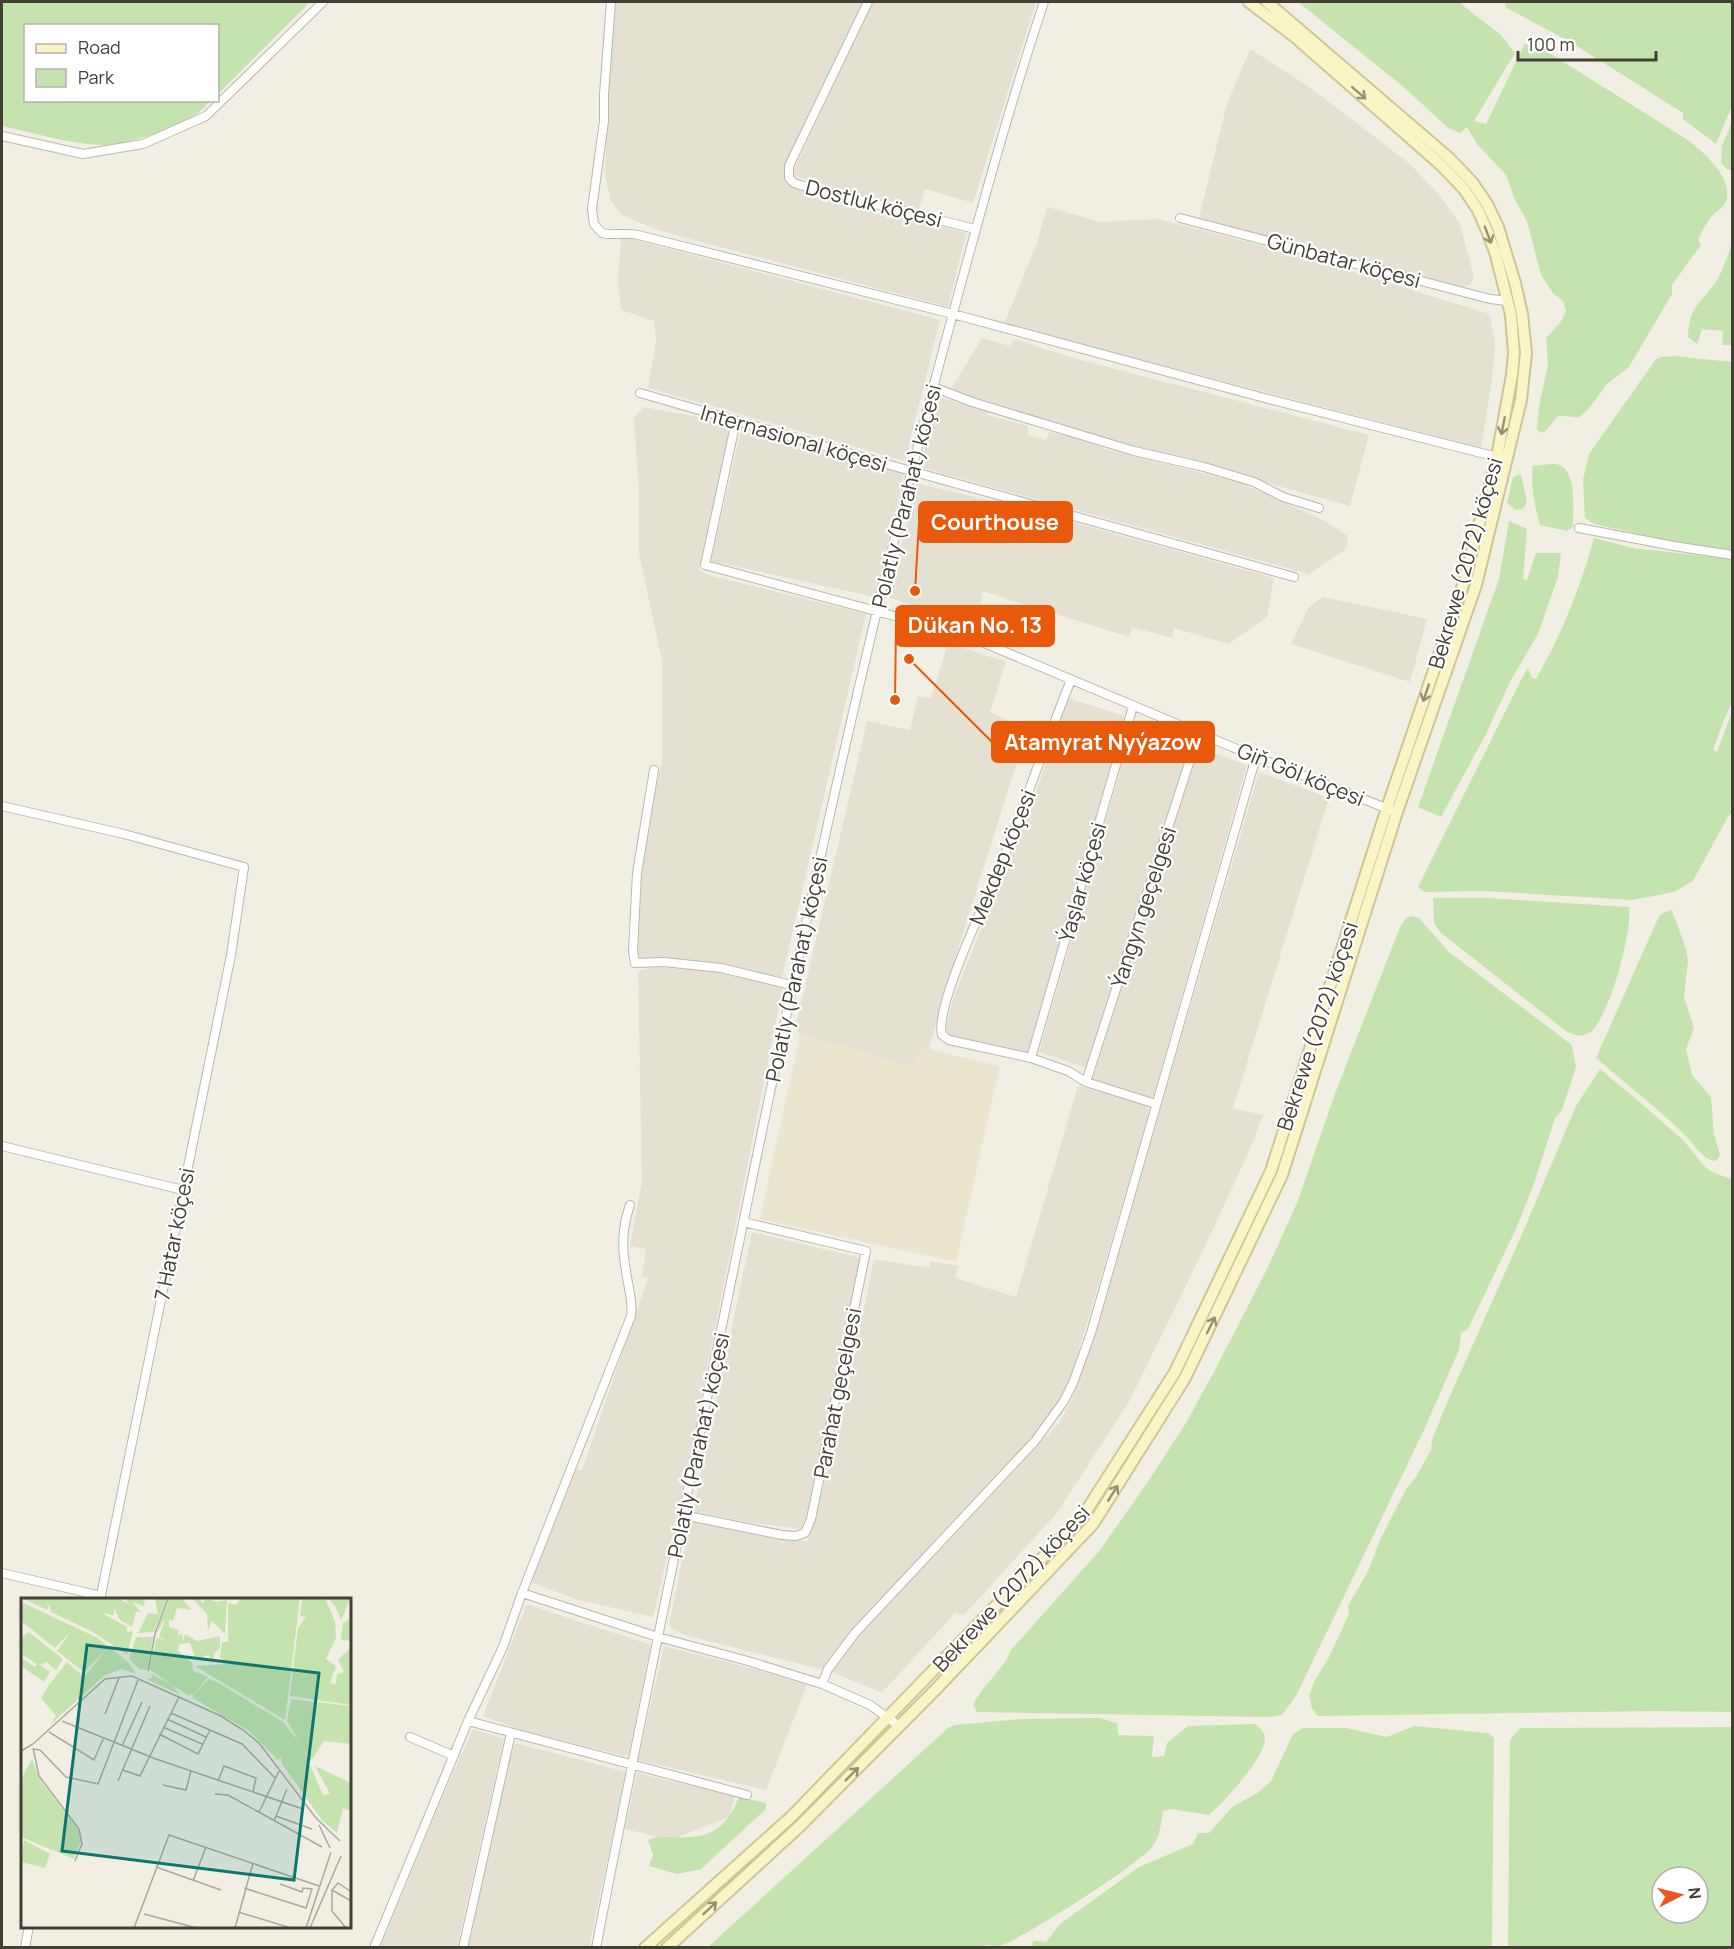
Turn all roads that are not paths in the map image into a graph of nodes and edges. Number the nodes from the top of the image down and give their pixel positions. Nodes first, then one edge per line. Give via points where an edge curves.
1 (323, 2) edge
2 (611, 2) edge
3 (868, 2) edge
4 (1044, 2) edge
5 (1249, 2) edge
6 (1267, 2) edge
7 (2, 136) edge
8 (1180, 218) dead end
9 (975, 229) junction
10 (1508, 301) junction
11 (952, 314) junction
12 (933, 387) junction
13 (640, 393) dead end
14 (736, 421) junction
15 (1497, 457) junction
16 (911, 471) junction
17 (1319, 508) dead end
18 (1579, 528) dead end
19 (1732, 555) edge
20 (1294, 577) dead end
21 (877, 610) junction
22 (1071, 680) junction
23 (1133, 706) junction
24 (1199, 732) junction
25 (1256, 757) junction
26 (654, 770) dead end
27 (2, 806) edge
28 (1392, 810) junction
29 (791, 985) junction
30 (1031, 1058) junction
31 (1086, 1082) junction
32 (1156, 1104) junction
33 (2, 1146) edge
34 (183, 1190) junction
35 (630, 1205) dead end
36 (743, 1222) junction
37 (683, 1515) junction
38 (2, 1573) edge
39 (522, 1593) junction
40 (100, 1598) edge
41 (658, 1637) junction
42 (822, 1684) junction
43 (889, 1717) junction
44 (468, 1721) junction
45 (899, 1726) junction
46 (511, 1733) junction
47 (410, 1737) dead end
48 (454, 1756) junction
49 (631, 1766) junction
50 (747, 1795) dead end
51 (29, 1928) edge
52 (24, 1947) edge
53 (374, 1947) edge
54 (463, 1947) edge
55 (596, 1947) edge
56 (645, 1947) edge
57 (667, 1947) edge

1 - 7 street via 206,116 143,144 82,154
2 - 11 street via 604,121 592,209 597,230 638,235
3 - 9 street, Dostluk köçesi via 789,166 789,178 800,185
4 - 9 street, Polatly (Parahat) köçesi
5 -> 10 main road, Bekrewe (2072) köçesi via 1294,37 1464,189 1488,233
6 - 28 main road, Bekrewe (2072) köçesi via 1472,182 1498,227 1522,314 1526,353 1521,400 1476,585
8 - 10 street, Günbatar köçesi
9 - 11 street, Polatly (Parahat) köçesi
10 -> 15 main road, Bekrewe (2072) köçesi via 1514,353
11 - 12 street, Polatly (Parahat) köçesi
11 - 15 street
12 - 16 street, Polatly (Parahat) köçesi
12 - 17 street via 1134,451 1204,466
13 - 14 street, Internasional köçesi
14 - 16 street, Internasional köçesi
14 - 21 street, Giň Göl köçesi via 705,565
15 -> 28 main road, Bekrewe (2072) köçesi via 1464,582
16 - 20 street, Internasional köçesi
16 - 21 street, Polatly (Parahat) köçesi
18 - 19 street
21 - 22 street, Giň Göl köçesi via 965,635
21 - 29 street, Polatly (Parahat) köçesi
22 - 23 street, Giň Göl köçesi
22 - 30 street, Mekdep köçesi via 948,995 941,1022 942,1035 949,1040
23 - 24 street, Giň Göl köçesi
23 - 30 street, Ýaşlar köçesi
24 - 25 street, Giň Göl köçesi
24 - 31 street, Ýangyn geçelgesi
25 - 28 street, Giň Göl köçesi
25 - 32 street
26 - 29 street via 637,873 635,963 721,968
27 - 34 street, 7 Hatar köçesi via 244,867 231,955
28 - 43 main road, Bekrewe (2072) köçesi via 1271,1171 1175,1372 1083,1516
45 -> 28 main road, Bekrewe (2072) köçesi via 1093,1524 1185,1378 1282,1175
29 - 36 street, Polatly (Parahat) köçesi
30 - 31 street
31 - 32 street
32 - 42 street via 1091,1333 1064,1401 1021,1456 855,1633 828,1669
33 - 34 street
34 - 40 street, 7 Hatar köçesi
35 - 39 street via 622,1232 631,1316
36 - 37 street, Polatly (Parahat) köçesi
36 - 37 street, Parahat geçelgesi via 866,1251 812,1519 805,1533 796,1536
37 - 41 street, Polatly (Parahat) köçesi
38 - 40 street
39 - 41 street
39 - 44 street via 503,1647
41 - 42 street
41 - 49 street, Polatly (Parahat) köçesi
42 - 43 street
43 - 45 street
43 - 56 main road, Bekrewe (2072) köçesi via 791,1817
44 - 46 street
44 - 48 street
57 -> 45 main road, Bekrewe (2072) köçesi via 800,1826
46 - 49 street
46 - 54 street
47 - 48 street
48 - 53 street
49 - 50 street
49 - 55 street, Polatly (Parahat) köçesi
51 - 52 street

